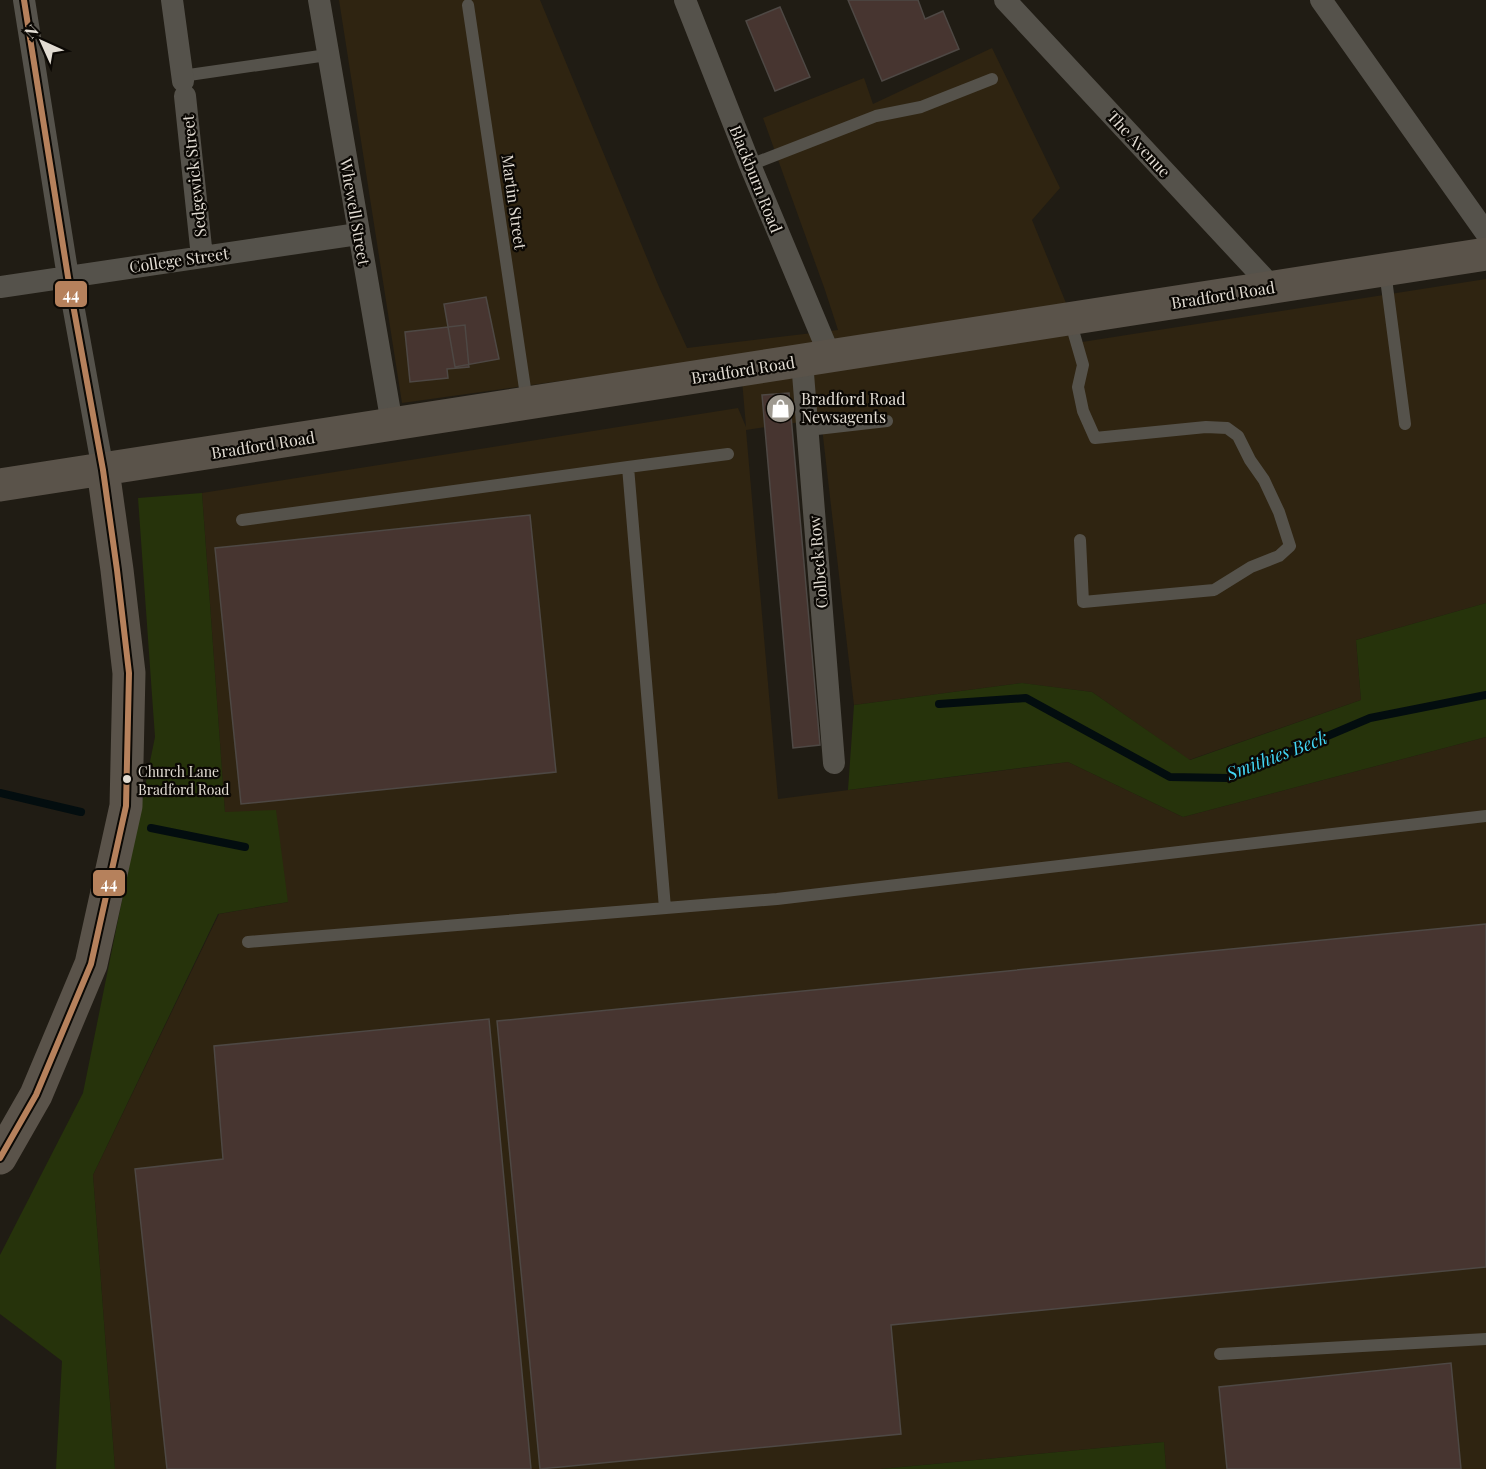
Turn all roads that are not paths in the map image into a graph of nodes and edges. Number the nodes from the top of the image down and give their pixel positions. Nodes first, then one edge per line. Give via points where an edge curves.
1 (24, 0) edge
2 (172, 0) edge
3 (319, 0) edge
4 (685, 0) edge
5 (1005, 0) edge
6 (1321, 0) edge
7 (468, 5) dead end
8 (327, 55) junction
9 (992, 79) dead end
10 (183, 84) junction
11 (750, 165) junction
12 (1486, 233) edge
13 (358, 234) junction
14 (1486, 254) edge
15 (202, 257) junction
16 (1384, 270) junction
17 (68, 277) junction
18 (0, 287) edge
19 (1272, 287) junction
20 (1069, 319) junction
21 (816, 358) junction
22 (527, 404) junction
23 (887, 421) dead end
24 (392, 424) junction
25 (1405, 424) dead end
26 (808, 430) junction
27 (728, 454) dead end
28 (628, 467) junction
29 (103, 470) junction
30 (0, 484) edge
31 (242, 520) dead end
32 (1080, 540) dead end
33 (834, 763) dead end
34 (1486, 816) edge
35 (665, 908) junction
36 (248, 942) dead end
37 (0, 1158) edge
38 (1486, 1339) edge
39 (1220, 1354) dead end

1 - 17 street
2 - 10 street, Sedgewick Street
3 - 8 street, Whewell Street
4 - 11 street, Blackburn Road
5 - 19 street, The Avenue
6 - 12 street
7 - 22 lane, Martin Street
8 - 10 lane
8 - 13 street, Whewell Street
9 - 11 lane via 921,107 876,116
10 - 15 street, Sedgewick Street
11 - 21 street, Blackburn Road
13 - 15 street, College Street
13 - 24 street, Whewell Street
14 - 16 main road, Bradford Road
15 - 17 street, College Street
16 - 19 main road, Bradford Road
16 - 25 lane
17 - 18 street, College Street
17 - 29 street
19 - 20 main road, Bradford Road
20 - 21 main road, Bradford Road
20 - 32 lane via 1083,365 1078,387 1083,411 1095,438 1227,428 1238,436 1264,480 1290,546 1279,556 1251,567 1214,590 1083,602
21 - 22 main road, Bradford Road
21 - 26 street, Colbeck Row
22 - 24 main road, Bradford Road
23 - 26 lane
24 - 29 main road, Bradford Road
26 - 33 street, Colbeck Row
27 - 28 lane
28 - 31 lane
28 - 35 lane
29 - 30 main road, Bradford Road
29 - 37 main road via 129,673 126,806 91,964 36,1095
34 - 35 lane via 777,899
35 - 36 lane
38 - 39 lane

